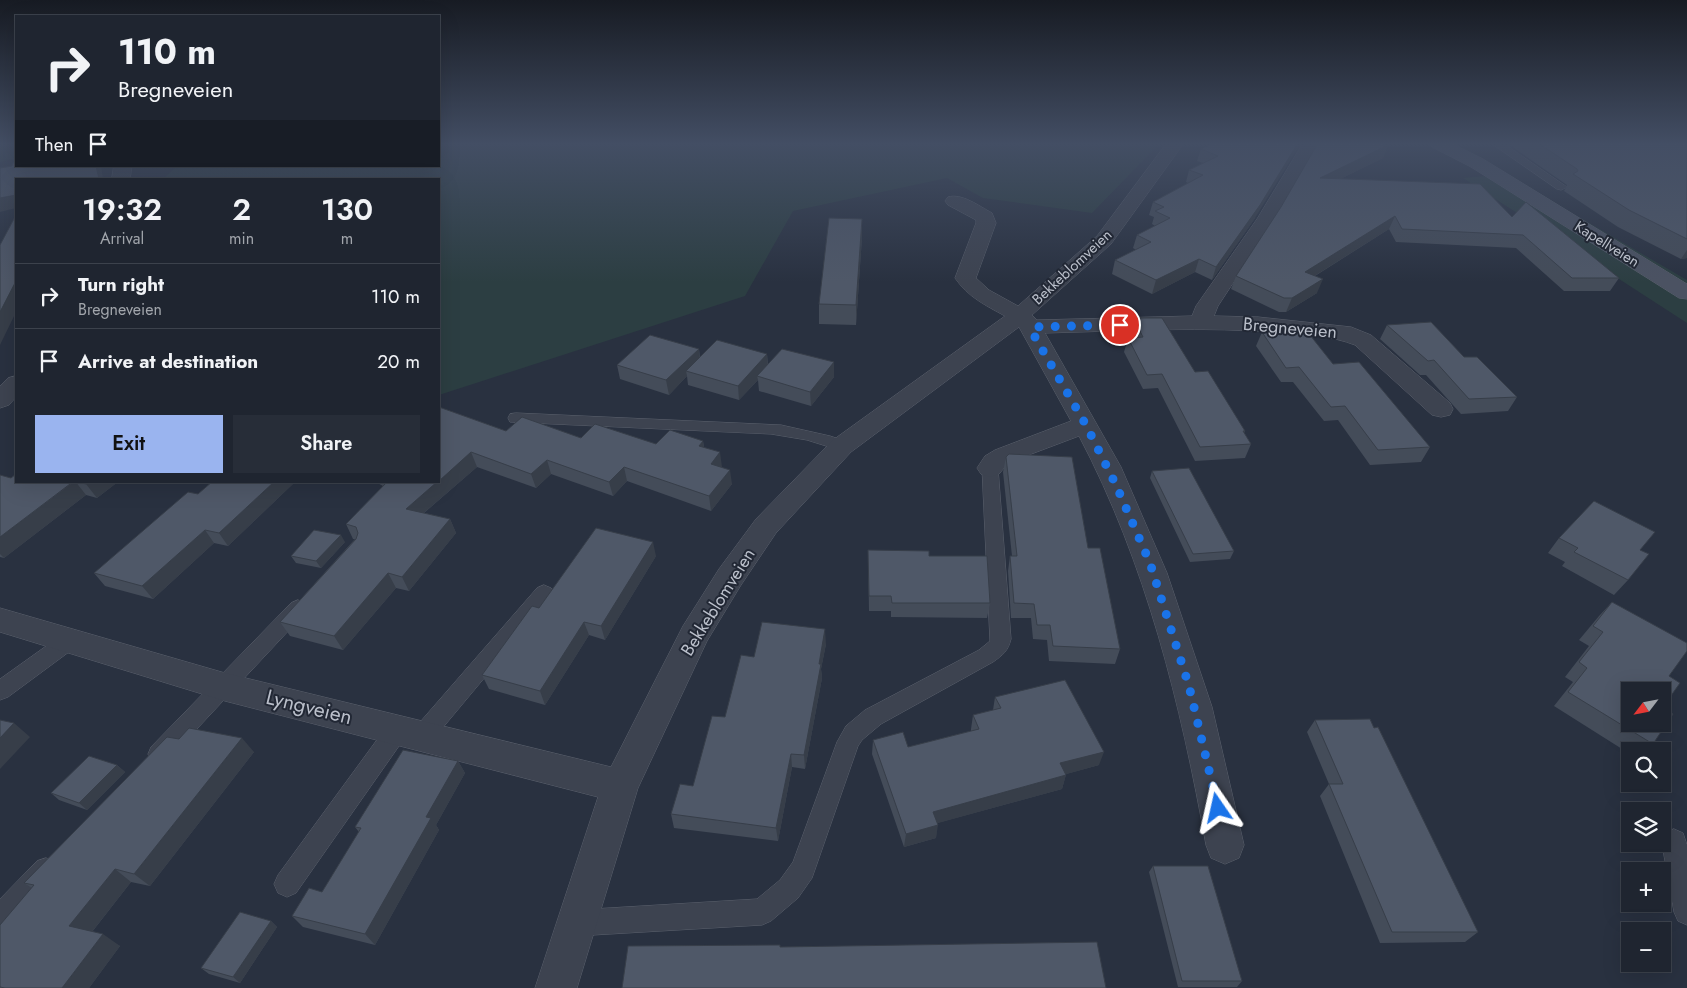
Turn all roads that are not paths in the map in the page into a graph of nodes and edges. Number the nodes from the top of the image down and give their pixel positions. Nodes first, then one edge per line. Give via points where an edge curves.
1 (1142, 189) edge
2 (1284, 189) edge
3 (1519, 189) edge
4 (954, 201) dead end
5 (1687, 293) edge
6 (1026, 322) junction
7 (1201, 322) junction
8 (15, 383) edge
9 (0, 400) edge
10 (1441, 409) dead end
11 (516, 418) dead end
12 (1086, 425) junction
13 (842, 446) junction
14 (990, 468) joint
15 (544, 593) dead end
16 (310, 596) edge
17 (0, 620) edge
18 (70, 640) junction
19 (224, 687) junction
20 (0, 691) edge
21 (410, 732) junction
22 (145, 768) edge
23 (620, 786) junction
24 (1674, 841) dead end
25 (1225, 845) dead end
26 (59, 856) edge
27 (287, 884) dead end
28 (1687, 912) edge
29 (0, 918) edge
30 (576, 923) junction
31 (556, 988) edge

1 - 6 street, Bekkeblomveien via 1104,240
2 - 7 street via 1208,306
3 - 5 main road, Kapellveien
4 - 6 street, Bekkeblomveien via 985,218 986,223 965,278 970,287
6 - 7 street, Bregneveien
6 - 12 street
6 - 13 street, Bekkeblomveien
7 - 10 street, Bregneveien via 1258,324 1351,334 1363,340
8 - 9 street
11 - 13 lane via 771,429 820,437
12 - 14 street via 1014,450 995,460
12 - 25 street via 1150,563 1189,686 1215,789
13 - 23 street, Bekkeblomveien via 766,526 730,577 694,635
14 - 30 lane via 999,646 873,717 854,733 803,869 789,889 762,912
15 - 21 lane
16 - 19 lane
17 - 18 street, Lyngveien
18 - 19 street, Lyngveien
18 - 20 lane
19 - 21 street, Lyngveien
19 - 22 lane
21 - 23 street, Lyngveien
21 - 27 lane
23 - 30 street, Bekkeblomveien
24 - 28 lane
26 - 29 lane
30 - 31 street, Bekkeblomveien

